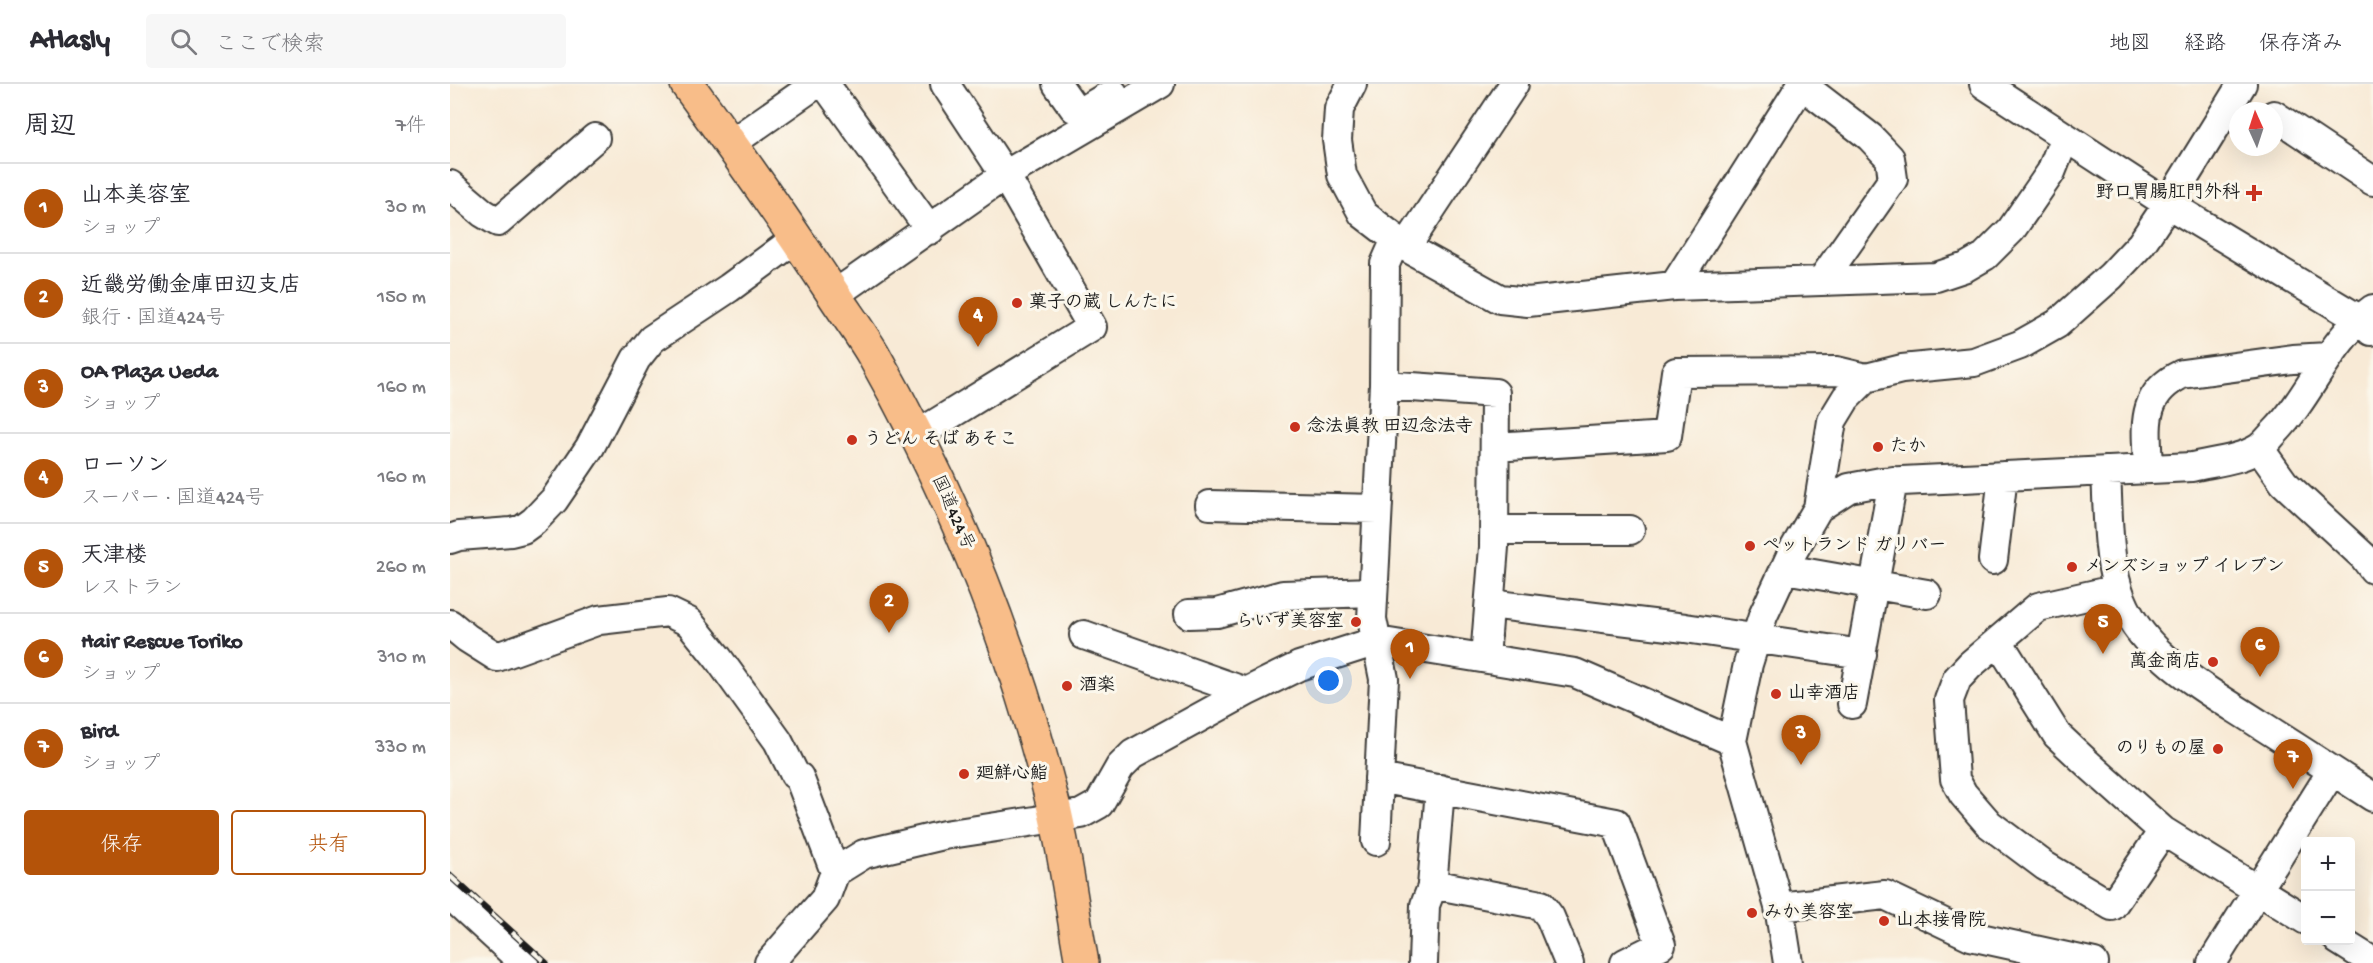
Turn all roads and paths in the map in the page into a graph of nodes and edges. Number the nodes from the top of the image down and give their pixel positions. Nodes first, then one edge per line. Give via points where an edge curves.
1 (687, 84) edge
2 (816, 84) edge
3 (825, 84) edge
4 (945, 84) edge
5 (1056, 84) edge
6 (1128, 84) edge
7 (1160, 84) edge
8 (1352, 84) edge
9 (1514, 84) edge
10 (1801, 84) edge
11 (1984, 84) edge
12 (2236, 86) edge
13 (2256, 102) edge
14 (2283, 121) edge
15 (2065, 137) junction
16 (595, 138) dead end
17 (730, 144) junction
18 (1005, 175) junction
19 (2373, 181) edge
20 (450, 185) edge
21 (2168, 204) junction
22 (930, 230) junction
23 (797, 238) junction
24 (1401, 243) junction
25 (1822, 280) junction
26 (1674, 286) junction
27 (834, 295) junction
28 (2368, 320) edge
29 (2328, 357) junction
30 (1866, 378) junction
31 (1384, 384) junction
32 (917, 435) junction
33 (1495, 447) junction
34 (2259, 448) junction
35 (2148, 470) junction
36 (2106, 471) junction
37 (2003, 476) junction
38 (1893, 481) junction
39 (1209, 505) dead end
40 (1818, 508) junction
41 (1377, 509) junction
42 (1495, 530) junction
43 (1630, 530) dead end
44 (450, 539) edge
45 (1993, 560) dead end
46 (1785, 569) junction
47 (2373, 569) edge
48 (1874, 585) junction
49 (2118, 590) junction
50 (1373, 592) junction
51 (1927, 594) dead end
52 (1490, 604) junction
53 (1189, 614) dead end
54 (450, 624) edge
55 (1084, 635) dead end
56 (1756, 639) junction
57 (1377, 640) junction
58 (1998, 641) junction
59 (1862, 654) junction
60 (1485, 658) junction
61 (1246, 692) junction
62 (1852, 704) dead end
63 (1732, 741) junction
64 (2332, 771) junction
65 (1378, 778) junction
66 (1440, 789) junction
67 (2373, 797) edge
68 (1056, 818) junction
69 (2163, 831) junction
70 (1376, 841) dead end
71 (836, 872) junction
72 (1432, 884) junction
73 (2256, 890) junction
74 (450, 895) edge
75 (1779, 907) junction
76 (2301, 917) edge
77 (2346, 945) edge
78 (1629, 962) edge
79 (2373, 962) edge
80 (524, 963) edge
81 (770, 963) edge
82 (1082, 963) edge
83 (1424, 963) edge
84 (1569, 963) edge
85 (1788, 963) edge
86 (2094, 963) edge
87 (2212, 963) edge

1 - 17 highway, 国道424号
2 - 17 street
3 - 22 street
4 - 18 street
5 - 6 street via 1074,108 1086,109
7 - 18 street
8 - 24 street via 1339,109 1337,140 1342,175 1363,214
9 - 24 street
10 - 25 street via 1870,137 1890,158 1893,179
10 - 26 street
11 - 15 street
12 - 13 street
12 - 21 street
14 - 19 street
15 - 21 street
15 - 25 street via 2051,172 2011,230 1985,256 1936,277
16 - 20 street via 498,222
17 - 23 highway, 国道424号
18 - 22 street
18 - 32 street via 1092,327
21 - 28 street
21 - 30 street via 2141,244 2057,324 2020,345 1974,362 1902,369
22 - 27 street
23 - 27 highway, 国道424号
23 - 44 street via 652,339 636,359 590,447 554,500 534,521 512,532
24 - 26 street via 1500,299 1528,302
24 - 31 street via 1385,264
25 - 26 street
27 - 32 highway, 国道424号 via 872,352
28 - 29 street
29 - 34 street via 2289,418
29 - 35 street via 2181,375 2166,382 2149,406
30 - 33 street via 1837,371 1676,372 1667,436
30 - 40 street via 1846,398 1832,421
31 - 33 street via 1495,393
31 - 41 street
32 - 68 highway, 国道424号 via 990,599 1018,678
33 - 42 street
34 - 35 street via 2192,467
34 - 47 street via 2284,483
35 - 36 street
36 - 37 street
36 - 49 street
37 - 38 street
37 - 45 street
38 - 40 street via 1849,488
38 - 48 street
39 - 41 street
40 - 46 street
41 - 50 street
42 - 43 street
42 - 52 street
46 - 48 street
46 - 56 street
48 - 51 street
48 - 59 street
49 - 58 street via 2038,607
49 - 64 street via 2135,626 2161,655
50 - 53 street via 1283,595 1217,613
50 - 57 street via 1372,619
52 - 56 street
52 - 60 street
54 - 71 street via 497,657 599,620 668,612 689,622 778,741 799,777
55 - 61 street
56 - 59 street
56 - 63 street
57 - 60 street
57 - 61 street via 1299,666
57 - 65 street via 1384,679
58 - 69 street via 2057,735
58 - 69 street via 1957,679 1949,700 1955,779 1989,824 2045,866 2112,906
59 - 62 street
60 - 63 street via 1575,673
61 - 68 street via 1133,754 1120,767 1099,804 1081,814
63 - 75 street
64 - 67 street
64 - 73 street
65 - 66 street
65 - 70 street
66 - 72 street
66 - 78 street via 1616,823 1661,945
68 - 71 street via 944,835 864,854
68 - 82 highway, 国道424号
69 - 73 street
71 - 81 street via 825,899
72 - 83 street via 1425,905
72 - 84 street via 1541,904
73 - 76 street
73 - 87 street
74 - 80 street
75 - 85 street
75 - 86 street via 1885,895 1971,936
77 - 79 street

